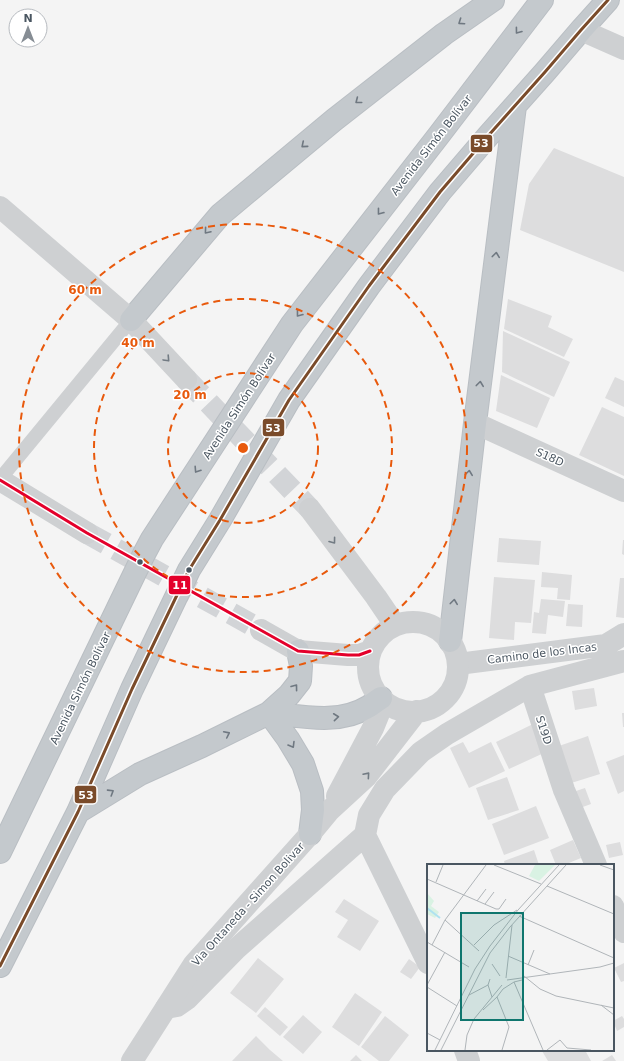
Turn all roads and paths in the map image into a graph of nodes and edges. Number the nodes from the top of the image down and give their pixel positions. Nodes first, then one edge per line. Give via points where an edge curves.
1 (493, 0) edge
2 (542, 0) edge
3 (608, 0) edge
4 (580, 30) junction
5 (624, 49) edge
6 (515, 106) junction
7 (0, 207) edge
8 (131, 320) junction
9 (186, 379) tunnel mouth
10 (475, 423) junction
11 (0, 479) edge
12 (624, 491) edge
13 (310, 509) tunnel mouth
14 (87, 533) tunnel mouth
15 (395, 625) junction
16 (261, 630) tunnel mouth
17 (624, 634) edge
18 (450, 641) junction
19 (298, 651) junction
20 (370, 651) junction
21 (624, 661) edge
22 (458, 664) junction
23 (530, 686) junction
24 (382, 700) junction
25 (417, 711) junction
26 (269, 713) junction
27 (329, 811) junction
28 (78, 812) junction
29 (310, 834) junction
30 (365, 835) junction
31 (0, 852) edge
32 (596, 864) edge
33 (614, 908) edge
34 (624, 932) edge
35 (427, 961) edge
36 (0, 966) edge
37 (166, 1008) junction
38 (465, 1051) edge
39 (132, 1061) edge
40 (469, 1061) edge

1 -> 8 highway via 383,81 220,215
2 -> 31 highway, Avenida Simón Bolívar via 292,324 152,539
3 - 4 highway
4 - 5 street
4 - 6 highway
10 -> 6 highway
6 - 28 highway via 440,192 369,286 289,400 189,570 132,689
7 - 8 street
8 -> 9 street
8 - 11 lane
10 - 12 street, S18D
18 -> 10 highway
11 - 14 street
13 -> 15 street
15 - 18 street via 405,622 425,623 443,633
15 - 20 street via 384,632
16 - 19 street
17 - 22 street, Camino de los Incas via 606,645
18 - 22 street
19 - 20 street via 359,655
26 -> 19 highway via 300,681
20 - 24 street via 368,676
21 - 23 street
22 - 25 street via 451,690 442,701 430,708
23 - 30 street via 420,752 385,789 369,815
23 - 32 street, S19D via 564,790
24 - 25 street via 391,706
26 -> 24 highway via 336,718 368,708
24 - 27 street, Via Ontaneda - Simon Bolivar via 373,728
27 -> 25 street, Via Ontaneda - Simon Bolivar via 366,776
28 -> 26 highway via 140,774
26 -> 29 highway via 303,764 312,790
27 - 29 street, Via Ontaneda - Simon Bolivar
28 - 36 highway
29 - 37 street, Via Ontaneda - Simon Bolivar via 194,964
30 - 35 street
30 - 37 street via 236,950 187,999 177,1006
33 - 34 street
37 - 39 street, Via Ontaneda - Simon Bolivar
38 - 40 street

